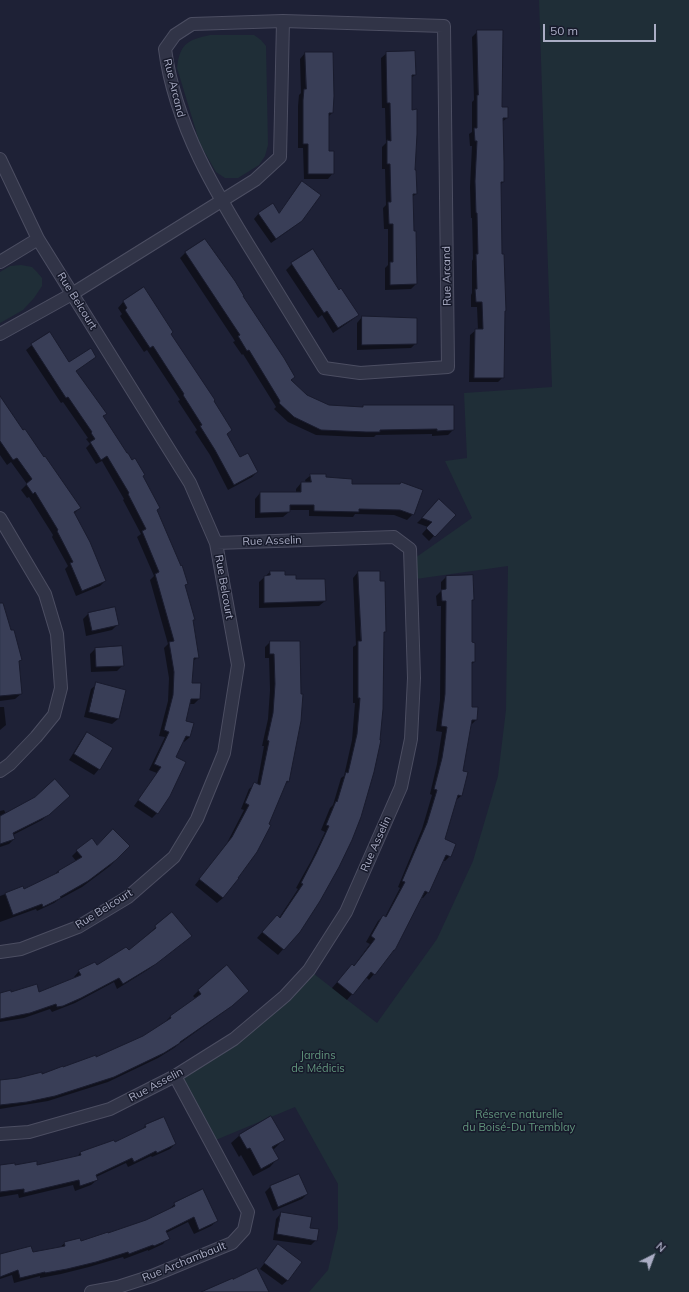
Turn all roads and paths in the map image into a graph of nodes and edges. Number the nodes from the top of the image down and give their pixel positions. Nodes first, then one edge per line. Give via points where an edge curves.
1 (283, 21) junction
2 (0, 159) edge
3 (220, 200) junction
4 (38, 239) junction
5 (0, 262) edge
6 (72, 294) junction
7 (0, 334) edge
8 (0, 518) edge
9 (216, 543) junction
10 (0, 772) edge
11 (0, 952) edge
12 (175, 1076) junction
13 (0, 1134) edge
14 (91, 1292) edge

1 - 3 street via 280,157 255,180
1 - 3 street, Rue Arcand via 192,24 175,35 165,49 167,68 183,123
1 - 3 street, Rue Arcand via 444,26 448,366 360,374 324,368
2 - 4 street, Rue Belcourt
3 - 6 street
4 - 5 street
4 - 6 street, Rue Belcourt
6 - 7 street
6 - 9 street, Rue Belcourt via 190,483
8 - 10 street via 45,594 57,634 61,688 54,715
9 - 11 street, Rue Belcourt via 238,665 224,753 197,819 174,857 128,897 78,927 21,949
9 - 12 street, Rue Asselin via 394,537 410,549 414,678 411,739 401,787 356,891 346,912 309,970 285,996 234,1039
12 - 13 street, Rue Asselin via 110,1109 29,1132
12 - 14 street, Rue Archambault via 248,1212 244,1230 232,1243 152,1276 118,1287

